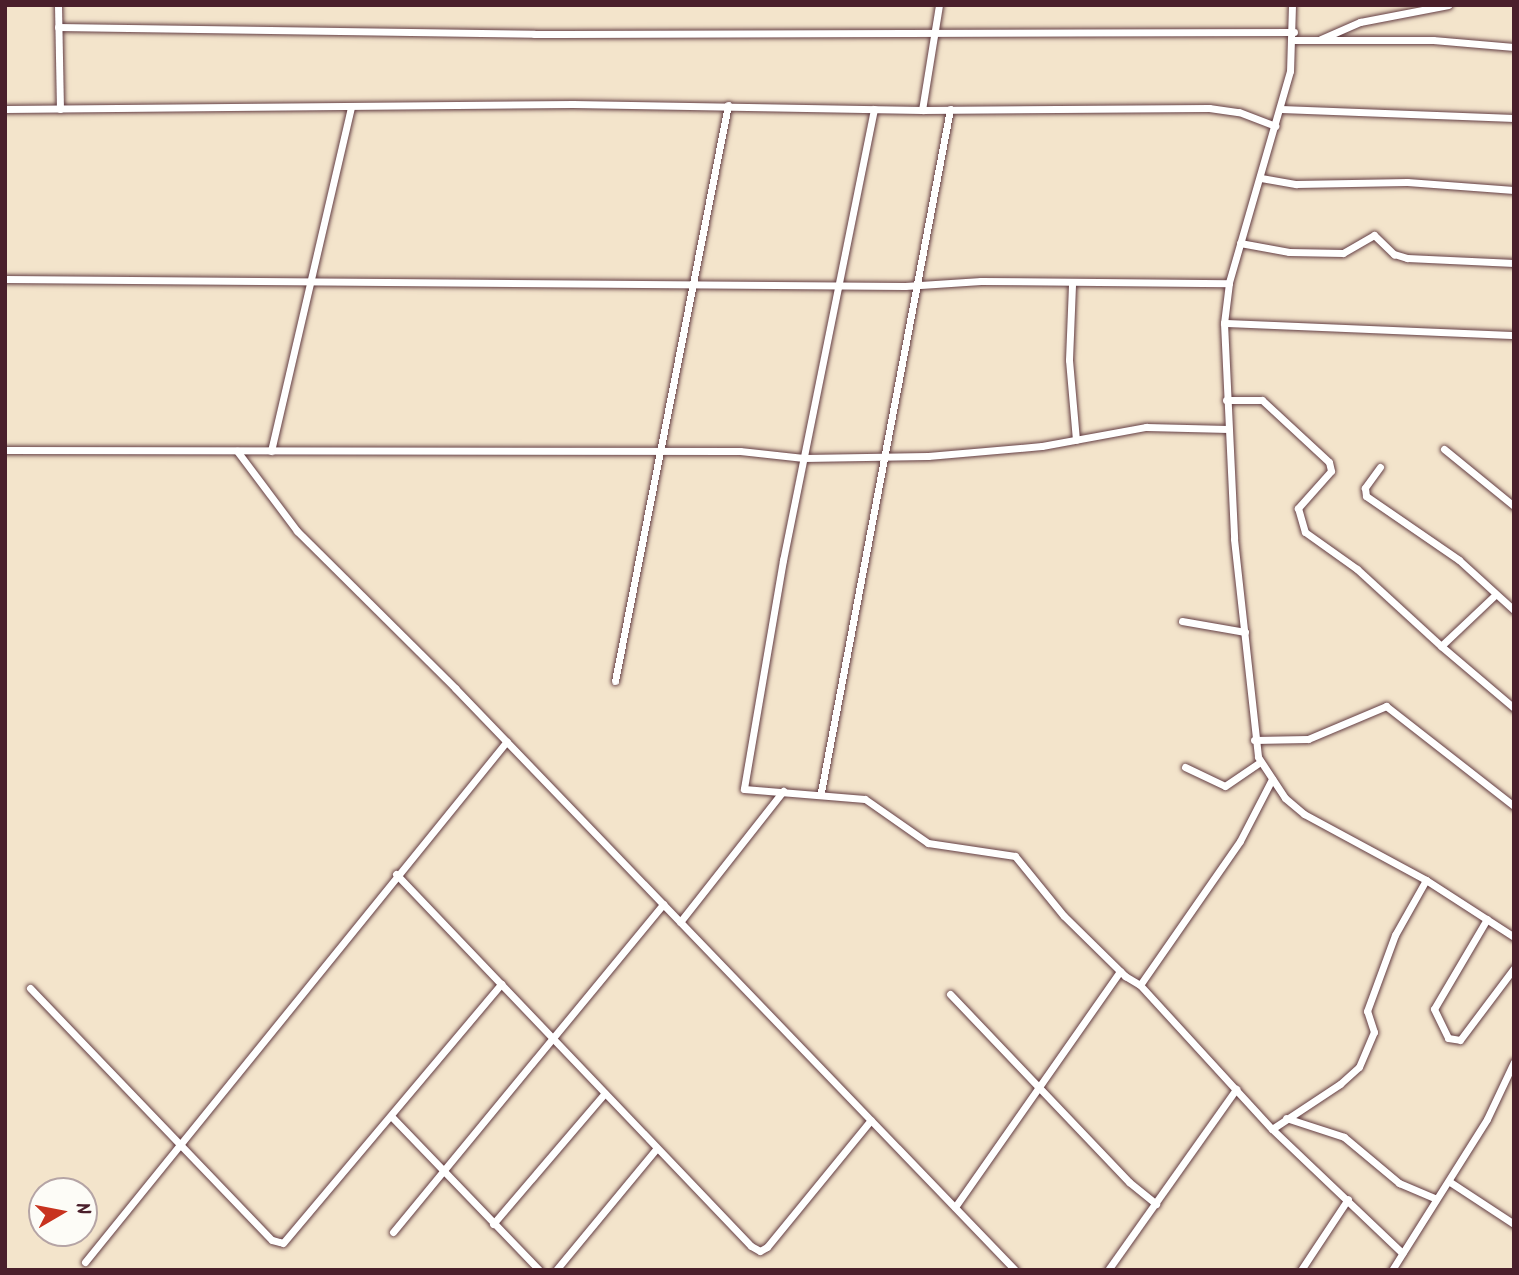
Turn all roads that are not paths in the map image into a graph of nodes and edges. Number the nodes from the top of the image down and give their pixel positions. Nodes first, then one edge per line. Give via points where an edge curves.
1 (58, 5) edge
2 (939, 5) edge
3 (1292, 5) edge
4 (1448, 5) edge
5 (58, 27) junction
6 (933, 34) junction
7 (1294, 36) junction
8 (1319, 40) junction
9 (1514, 47) edge
10 (728, 105) junction
11 (351, 107) junction
12 (5, 109) edge
13 (60, 109) junction
14 (874, 109) junction
15 (950, 109) junction
16 (1281, 109) junction
17 (922, 110) junction
18 (1514, 118) edge
19 (1275, 126) junction
20 (1261, 178) junction
21 (1514, 190) edge
22 (1240, 243) junction
23 (1514, 263) edge
24 (5, 279) edge
25 (310, 281) junction
26 (690, 281) junction
27 (1229, 284) junction
28 (841, 285) junction
29 (916, 285) junction
30 (1072, 285) junction
31 (1224, 323) junction
32 (1514, 335) edge
33 (1226, 400) junction
34 (1228, 429) junction
35 (1076, 440) junction
36 (1444, 449) dead end
37 (5, 450) edge
38 (237, 451) junction
39 (271, 451) junction
40 (656, 451) junction
41 (884, 456) junction
42 (804, 458) junction
43 (1380, 467) dead end
44 (1514, 506) edge
45 (1495, 595) junction
46 (1514, 610) edge
47 (1182, 621) dead end
48 (1245, 632) junction
49 (1441, 646) junction
50 (615, 681) dead end
51 (1514, 708) edge
52 (1254, 740) junction
53 (507, 741) junction
54 (1260, 762) junction
55 (1185, 767) dead end
56 (1272, 779) junction
57 (783, 790) junction
58 (821, 792) junction
59 (1514, 806) edge
60 (396, 874) junction
61 (1426, 880) junction
62 (663, 904) junction
63 (1487, 919) junction
64 (680, 922) junction
65 (1514, 937) edge
66 (1514, 968) edge
67 (1120, 971) junction
68 (501, 984) junction
69 (1140, 985) junction
70 (30, 988) dead end
71 (950, 994) dead end
72 (553, 1039) junction
73 (1514, 1062) edge
74 (1040, 1088) junction
75 (1236, 1089) junction
76 (605, 1093) junction
77 (391, 1116) junction
78 (1286, 1118) junction
79 (871, 1120) junction
80 (1272, 1129) junction
81 (180, 1144) junction
82 (657, 1148) junction
83 (442, 1172) junction
84 (1450, 1182) junction
85 (1348, 1199) junction
86 (1435, 1199) junction
87 (1156, 1204) junction
88 (955, 1207) junction
89 (494, 1224) junction
90 (1514, 1224) edge
91 (393, 1232) dead end
92 (1402, 1253) junction
93 (85, 1262) dead end
94 (539, 1270) edge
95 (556, 1270) edge
96 (1015, 1270) edge
97 (1108, 1270) edge
98 (1301, 1270) edge
99 (1392, 1270) edge

1 - 5 street
2 - 6 street
3 - 7 street
4 - 8 street via 1360,22
5 - 6 street
5 - 13 street
6 - 7 street via 1104,30
6 - 17 street
7 - 8 street
7 - 16 street
8 - 9 street via 1433,40
10 - 11 street
10 - 14 street
10 - 26 street
11 - 13 street
11 - 25 street
12 - 13 street
14 - 17 street
14 - 28 street
15 - 17 street
15 - 19 street via 1219,108
15 - 29 street
16 - 18 street
16 - 19 street
19 - 20 street
20 - 21 street via 1296,184 1407,182
20 - 22 street
22 - 23 street via 1289,252 1343,253 1374,235 1394,254 1407,258
22 - 27 street
24 - 25 street
25 - 26 street
25 - 39 street
26 - 28 street
26 - 40 street
27 - 30 street
27 - 31 street
28 - 29 street
28 - 42 street
29 - 30 street via 981,281
29 - 41 street
30 - 35 street via 1069,360
31 - 32 street
31 - 33 street
33 - 34 street
33 - 49 street via 1262,400 1329,462 1331,471 1298,508 1304,533 1357,569
34 - 35 street via 1146,427
34 - 48 street
35 - 41 street via 929,456
36 - 44 street
37 - 38 street
38 - 39 street
38 - 53 street via 298,531
39 - 40 street
40 - 42 street via 740,451
40 - 50 street
41 - 42 street
41 - 58 street
42 - 57 street via 744,789
43 - 45 street via 1364,488 1366,496 1459,560
45 - 46 street
45 - 49 street
47 - 48 street
48 - 52 street
49 - 51 street
52 - 54 street
52 - 59 street via 1308,738 1386,706
53 - 60 street
53 - 62 street
54 - 55 street via 1225,786
54 - 56 street
56 - 61 street via 1304,814
56 - 69 street via 1240,841
57 - 58 street
57 - 64 street
58 - 67 street via 865,799 928,843 1015,856 1064,916
60 - 68 street
60 - 81 street
61 - 63 street
61 - 78 street via 1395,935 1367,1010 1374,1032 1359,1067
62 - 64 street
62 - 72 street
63 - 65 street
63 - 66 street via 1434,1009 1448,1038 1460,1040
64 - 79 street
67 - 69 street
67 - 74 street
68 - 72 street
68 - 77 street
69 - 75 street
70 - 81 street
71 - 74 street
72 - 76 street
72 - 83 street
73 - 84 street
74 - 87 street
74 - 88 street
75 - 80 street
75 - 87 street
76 - 82 street
76 - 89 street
77 - 81 street via 283,1242 272,1240
77 - 83 street
78 - 80 street
78 - 86 street via 1344,1137 1399,1183
79 - 82 street via 760,1251
79 - 88 street
80 - 85 street
81 - 93 street
82 - 95 street
83 - 89 street
83 - 91 street
84 - 86 street
84 - 90 street
85 - 92 street
85 - 98 street
86 - 92 street
87 - 97 street
88 - 96 street
89 - 94 street
92 - 99 street

